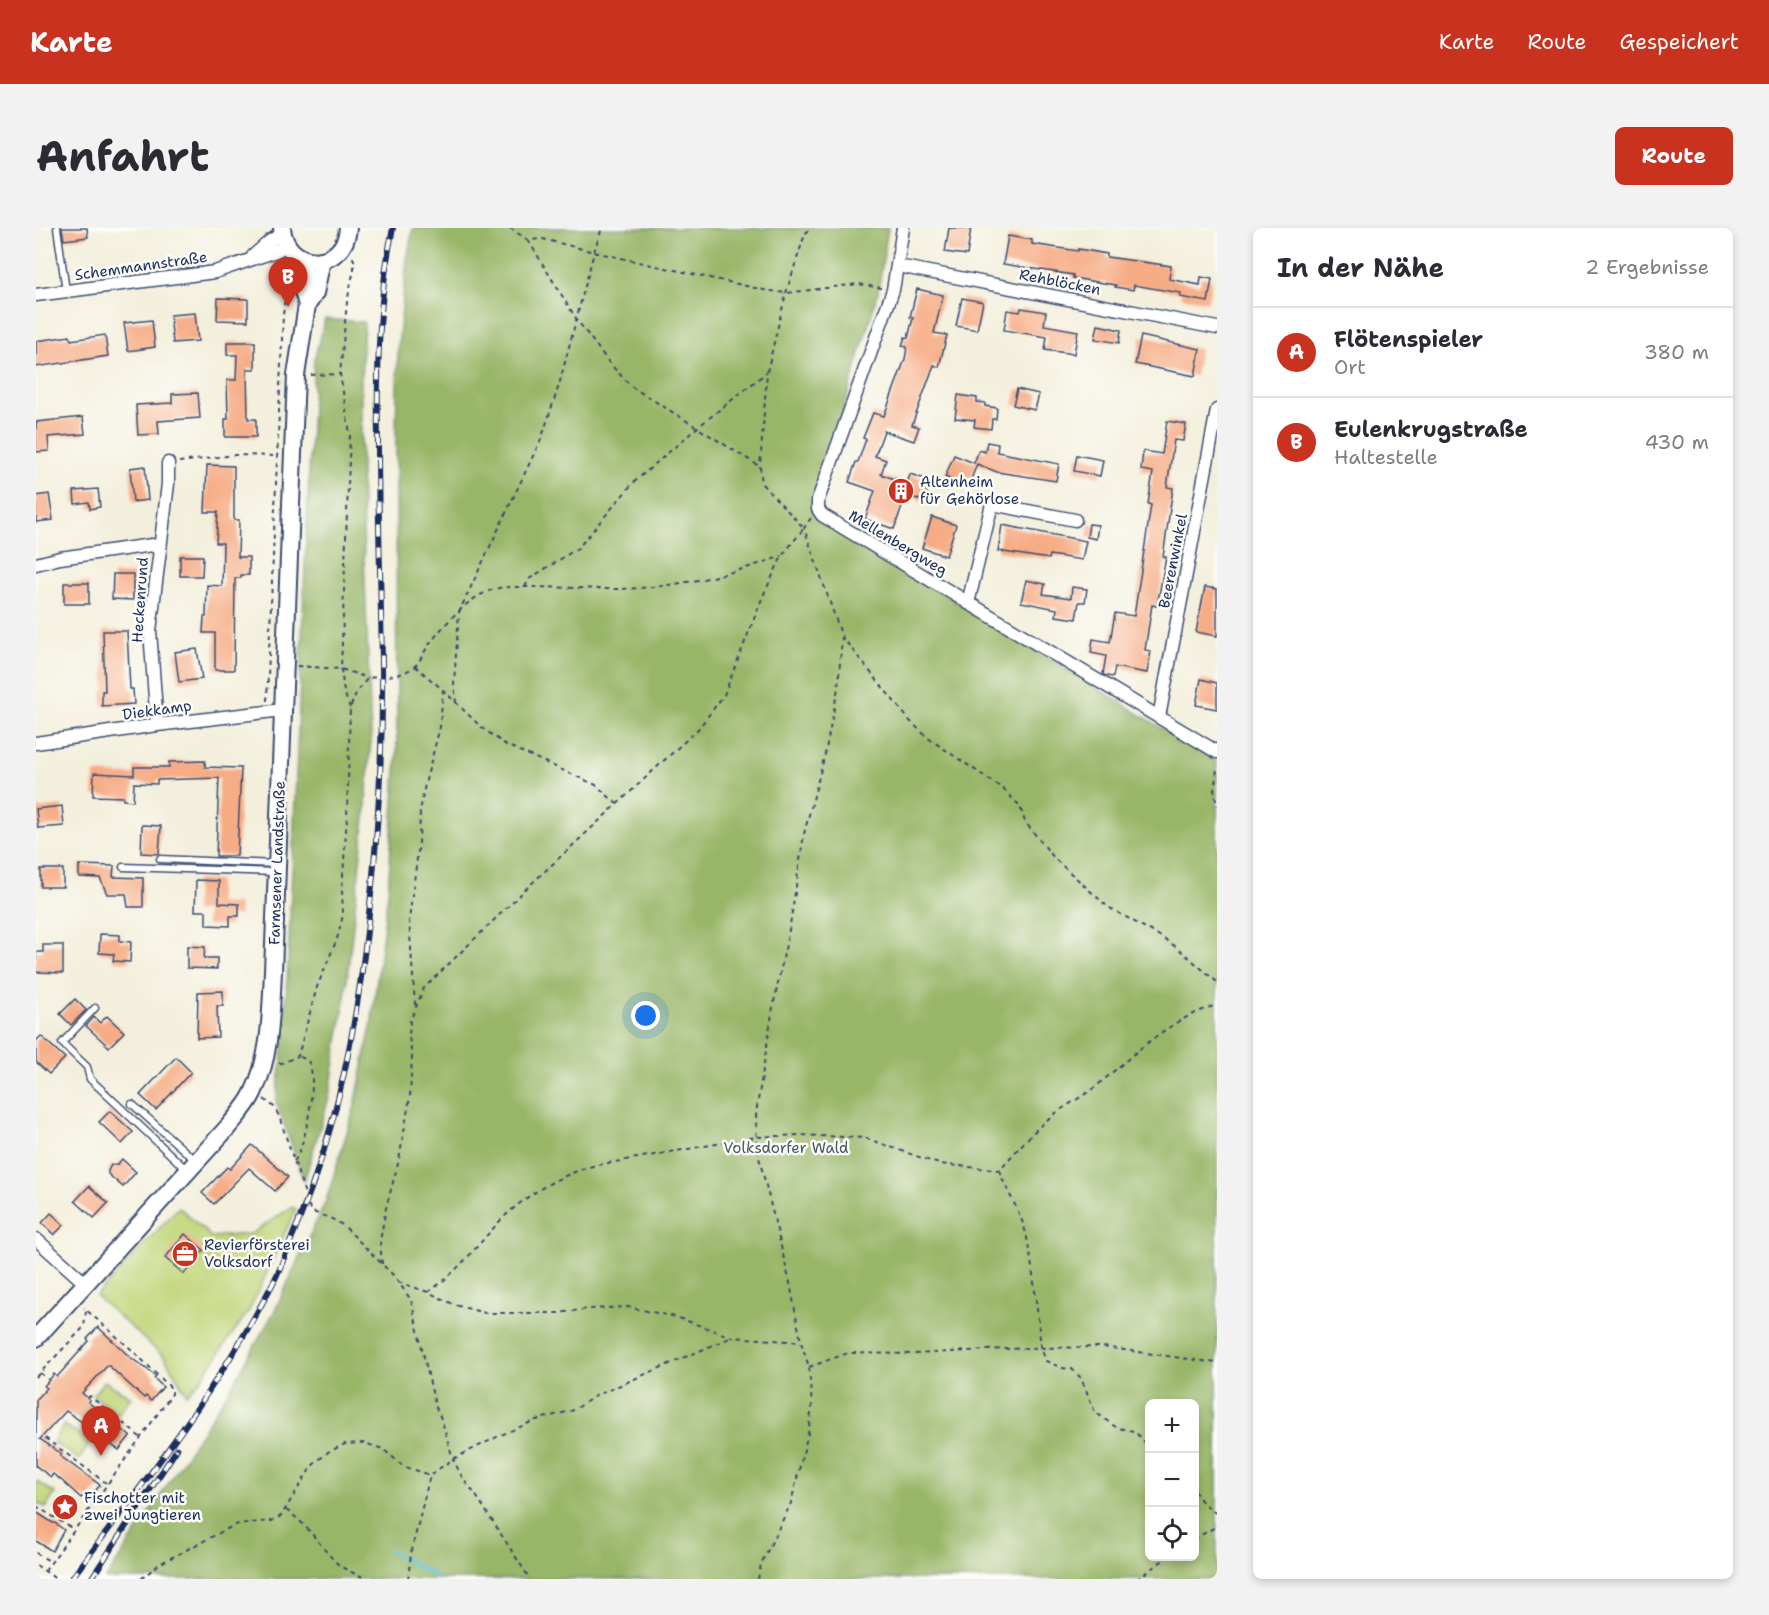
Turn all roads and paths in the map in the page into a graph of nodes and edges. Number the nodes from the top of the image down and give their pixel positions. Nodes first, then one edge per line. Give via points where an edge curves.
1 (57, 228) edge
2 (348, 228) edge
3 (510, 228) edge
4 (602, 228) edge
5 (810, 228) edge
6 (903, 228) edge
7 (284, 235) edge
8 (528, 240) junction
9 (594, 252) junction
10 (350, 254) dead end
11 (314, 260) junction
12 (898, 266) junction
13 (288, 273) dead end
14 (892, 290) junction
15 (66, 292) junction
16 (786, 293) junction
17 (36, 295) edge
18 (578, 320) junction
19 (1217, 328) edge
20 (767, 372) junction
21 (340, 374) junction
22 (296, 375) junction
23 (1217, 410) edge
24 (698, 427) junction
25 (277, 456) junction
26 (168, 463) joint
27 (760, 467) junction
28 (1075, 520) dead end
29 (804, 528) junction
30 (159, 549) junction
31 (782, 556) junction
32 (36, 564) edge
33 (525, 587) junction
34 (968, 603) junction
35 (459, 612) junction
36 (842, 637) junction
37 (284, 666) junction
38 (415, 666) junction
39 (341, 669) junction
40 (368, 678) junction
41 (443, 690) junction
42 (456, 703) junction
43 (350, 708) junction
44 (275, 711) junction
45 (1159, 717) junction
46 (157, 725) junction
47 (36, 743) edge
48 (1217, 752) edge
49 (1217, 770) edge
50 (617, 804) junction
51 (1217, 806) edge
52 (160, 859) dead end
53 (123, 867) dead end
54 (277, 868) junction
55 (1217, 982) edge
56 (1217, 1005) edge
57 (415, 1007) junction
58 (95, 1008) dead end
59 (298, 1056) junction
60 (264, 1060) junction
61 (254, 1092) junction
62 (132, 1104) dead end
63 (756, 1137) junction
64 (294, 1161) junction
65 (193, 1167) junction
66 (999, 1170) junction
67 (36, 1239) edge
68 (382, 1264) junction
69 (398, 1282) junction
70 (86, 1284) junction
71 (429, 1292) junction
72 (73, 1298) junction
73 (86, 1311) junction
74 (732, 1336) junction
75 (36, 1338) edge
76 (801, 1342) junction
77 (1041, 1348) junction
78 (1217, 1363) edge
79 (809, 1367) junction
80 (40, 1373) junction
81 (36, 1377) edge
82 (49, 1380) dead end
83 (88, 1398) dead end
84 (140, 1437) junction
85 (45, 1438) dead end
86 (1145, 1443) edge
87 (453, 1459) junction
88 (430, 1475) junction
89 (106, 1483) junction
90 (1199, 1498) edge
91 (36, 1506) edge
92 (286, 1510) junction
93 (1217, 1514) edge
94 (1217, 1526) edge
95 (73, 1529) junction
96 (1199, 1536) edge
97 (36, 1553) edge
98 (1163, 1561) edge
99 (51, 1562) junction
100 (36, 1564) edge
101 (45, 1571) junction
102 (56, 1579) edge
103 (141, 1579) edge
104 (368, 1579) edge
105 (408, 1579) edge
106 (530, 1579) edge
107 (758, 1579) edge
108 (1137, 1579) edge

1 - 15 lane
2 - 11 main road via 342,248
3 - 8 path
4 - 9 path
5 - 16 path
6 - 12 street, Mellenbergweg
7 - 11 main road via 293,253
7 - 15 street, Schemmannstraße via 270,241 248,260 215,272
8 - 9 path via 543,239
8 - 18 path
9 - 16 path
9 - 18 path
10 - 21 path via 354,269
11 - 22 main road, Farmsener Landstraße via 303,291 307,304
12 - 14 street, Mellenbergweg
12 - 19 street, Rehblöcken
13 - 25 path
14 - 16 path via 858,284
14 - 34 street, Mellenbergweg via 818,508 822,515
15 - 17 street, Schemmannstraße
16 - 20 path
18 - 24 path via 632,387
18 - 35 path via 542,437
20 - 24 path
20 - 27 path
21 - 22 path
21 - 39 path via 350,434
22 - 37 main road, Farmsener Landstraße
23 - 45 street, Beerenwinkel
24 - 27 path
24 - 33 path via 633,483 578,548 529,579
25 - 26 path via 235,454
25 - 44 path
26 - 30 street, Heckenrund
27 - 29 path via 762,484
28 - 34 street via 992,504
29 - 31 path
29 - 36 path
30 - 32 street, Heckenrund via 152,545
30 - 46 street, Heckenrund via 150,631
31 - 33 path via 695,581 652,588
31 - 50 path via 724,695 698,729
33 - 35 path via 489,591
34 - 45 street, Mellenbergweg
35 - 38 path via 428,645
35 - 42 path
36 - 55 path via 928,738 1012,797 1025,822 1055,859 1089,891 1108,907 1179,949
36 - 63 path via 838,688 804,834 773,1007 756,1113
37 - 39 path
37 - 44 main road, Farmsener Landstraße
38 - 40 path via 396,675
38 - 41 path
39 - 40 path
39 - 43 path
40 - 43 path
41 - 42 path
41 - 57 path via 440,727 420,811 410,920
42 - 50 path via 506,745 596,785
43 - 59 path via 344,915 317,987
44 - 46 street, Diekkamp
44 - 54 main road, Farmsener Landstraße
45 - 48 street, Mellenbergweg
46 - 47 street, Diekkamp
49 - 51 path
50 - 57 path via 435,976
52 - 54 lane
53 - 54 lane
54 - 60 main road, Farmsener Landstraße via 271,1008
56 - 66 path via 1195,1011 1167,1028 1098,1085 1047,1120
57 - 68 path via 409,1037 410,1097 380,1241
58 - 65 lane via 62,1043 87,1067 90,1078
59 - 60 path via 282,1064
59 - 64 path via 308,1061 313,1093 302,1147
60 - 61 main road, Farmsener Landstraße
61 - 64 path via 274,1107
61 - 65 main road, Farmsener Landstraße
62 - 65 lane
63 - 66 path via 865,1138 939,1164
63 - 71 path via 597,1165 552,1181 499,1222 447,1280
63 - 76 path
64 - 68 path via 310,1209 344,1226
65 - 70 main road, Farmsener Landstraße
66 - 77 path via 1027,1236
67 - 70 street
68 - 69 path
69 - 71 path
69 - 87 path via 411,1300 435,1405
70 - 72 main road, Farmsener Landstraße
71 - 74 path via 455,1305 485,1313 558,1313 628,1307 676,1317
72 - 73 path
72 - 75 main road, Farmsener Landstraße
73 - 80 path via 84,1327
73 - 84 path via 172,1389
74 - 76 path
74 - 87 path via 603,1393 574,1410 536,1420
76 - 79 path
77 - 78 path via 1103,1347
77 - 79 path via 848,1353
77 - 86 path via 1046,1361 1072,1369 1081,1378 1095,1412 1117,1428 1134,1431
79 - 107 path via 812,1407 808,1433 791,1503 761,1564
80 - 81 path
80 - 82 path
83 - 84 path
84 - 89 path
85 - 89 path
87 - 88 path
87 - 106 path
88 - 92 path via 403,1466 383,1449 364,1443 345,1444 312,1466
88 - 105 path
89 - 95 path
90 - 93 path
91 - 95 path
92 - 103 path via 272,1521 227,1529 159,1564
92 - 104 path via 340,1565
94 - 96 path
95 - 99 path
97 - 99 path
98 - 108 path
99 - 101 path
100 - 101 path
101 - 102 path

